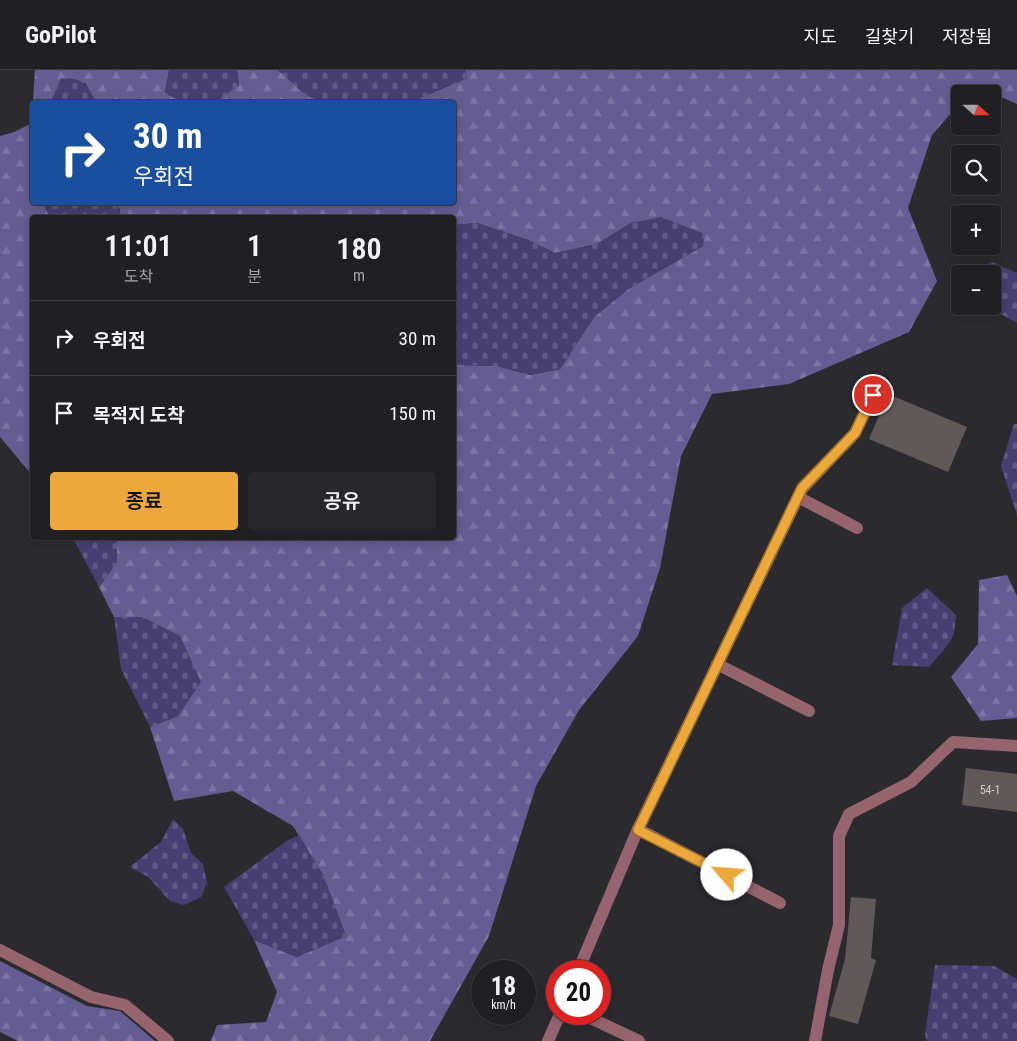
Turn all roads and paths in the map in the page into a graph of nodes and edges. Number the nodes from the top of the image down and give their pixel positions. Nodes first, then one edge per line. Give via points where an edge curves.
1 (873, 395) dead end
2 (798, 497) junction
3 (857, 528) dead end
4 (717, 664) junction
5 (809, 711) dead end
6 (1017, 746) edge
7 (638, 830) junction
8 (780, 903) dead end
9 (0, 950) edge
10 (583, 960) edge
11 (555, 1025) edge
12 (605, 1025) edge
13 (168, 1041) edge
14 (548, 1041) edge
15 (639, 1041) edge
16 (815, 1041) edge

1 - 2 street via 855,433 802,488
2 - 3 street
2 - 4 street
4 - 5 street
4 - 7 street
6 - 16 street via 953,742 912,782 850,814 839,836 838,924
7 - 8 street
7 - 10 street
9 - 13 street via 91,997 125,1006
11 - 14 street
12 - 15 street

